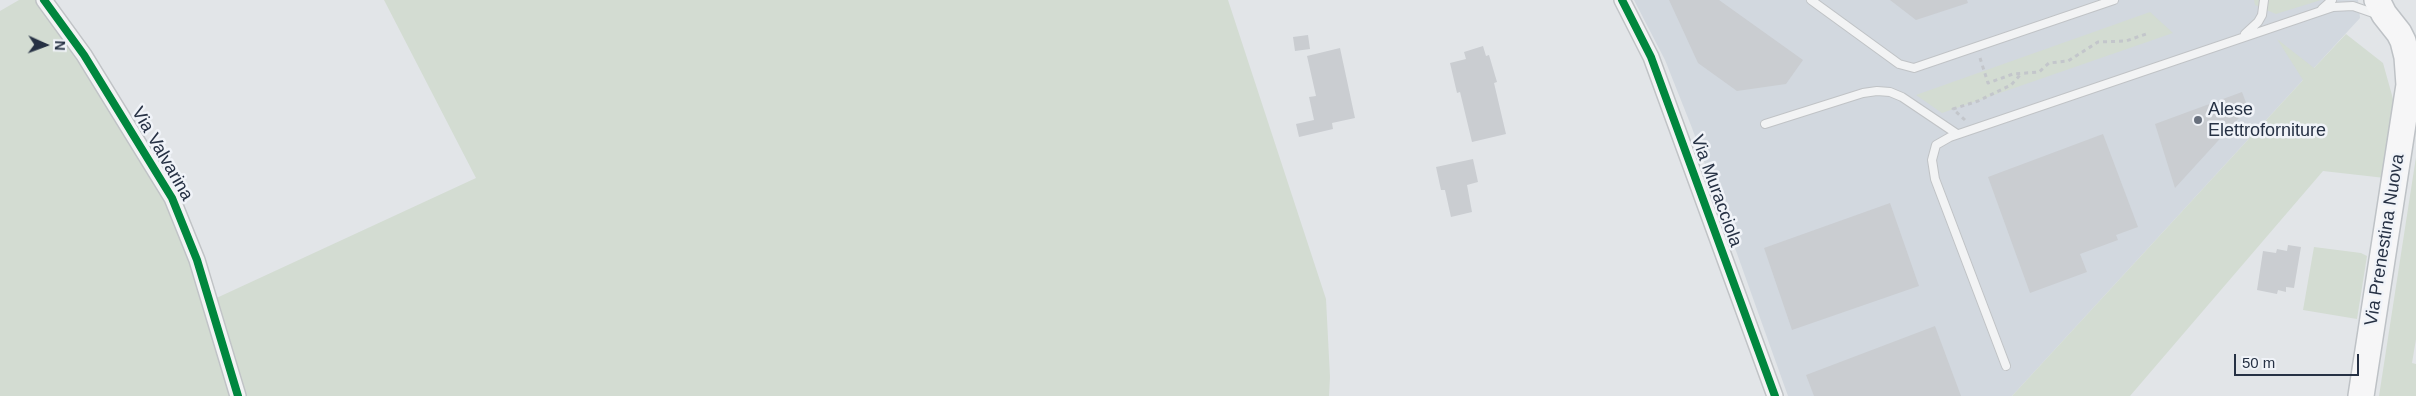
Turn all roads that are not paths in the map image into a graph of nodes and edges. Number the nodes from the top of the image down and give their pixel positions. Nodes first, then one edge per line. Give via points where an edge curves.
1 (44, 0) edge
2 (1622, 0) edge
3 (1811, 0) edge
4 (2114, 0) edge
5 (2264, 0) edge
6 (2332, 0) edge
7 (2377, 0) edge
8 (2309, 15) junction
9 (2391, 22) junction
10 (2416, 35) edge
11 (2237, 40) junction
12 (2412, 79) edge
13 (1764, 124) dead end
14 (1957, 134) junction
15 (2006, 366) dead end
16 (238, 396) edge
17 (1775, 396) edge
18 (2361, 396) edge

1 - 16 street, Via Valvarina via 84,55 172,198 199,266
2 - 17 street, Via Muracciola via 1651,57
3 - 4 lane via 1906,68 1921,67
5 - 11 lane via 2258,22
6 - 8 lane via 2321,11
7 - 9 main road, Via Prenestina Nuova
8 - 9 lane via 2333,7 2353,6 2369,10
8 - 11 lane
9 - 10 main road, Via Prenestina Nuova via 2399,29
9 - 12 main road, Via Prenestina Nuova via 2405,48
11 - 14 lane
12 - 18 main road, Via Prenestina Nuova
13 - 14 lane via 1877,91 1902,97
14 - 15 lane via 1936,145 1933,172

